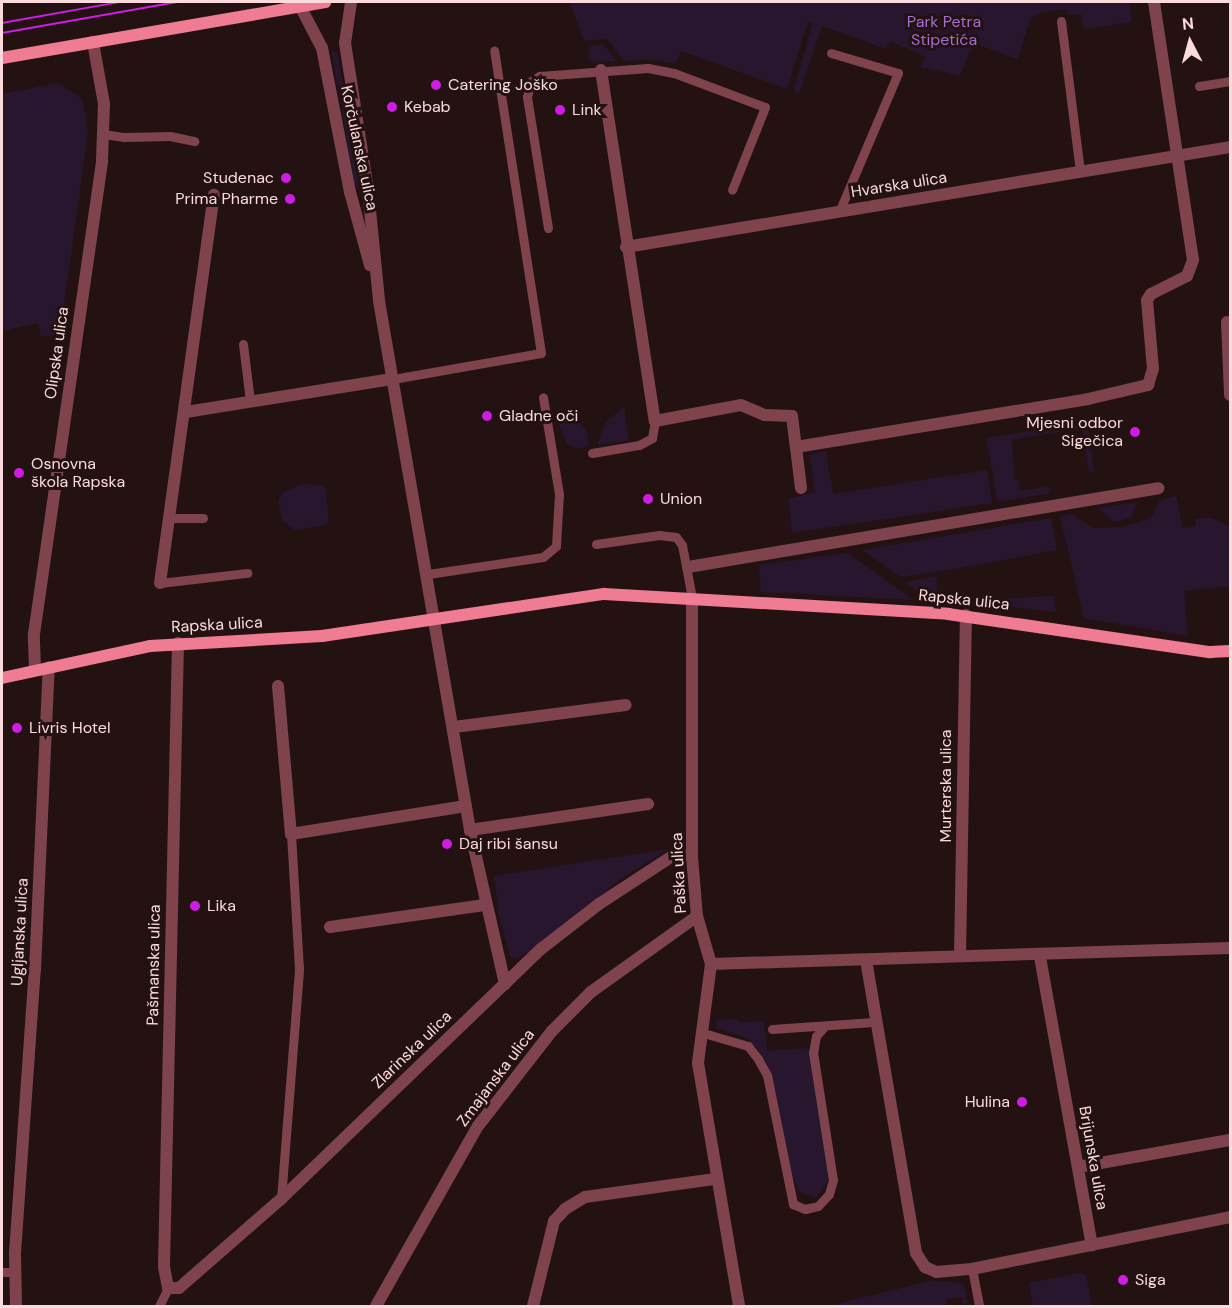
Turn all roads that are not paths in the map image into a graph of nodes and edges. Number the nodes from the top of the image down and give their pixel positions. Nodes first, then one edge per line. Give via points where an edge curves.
1 (325, 2) edge
2 (351, 2) edge
3 (1154, 2) edge
4 (300, 6) junction
5 (1061, 21) dead end
6 (93, 42) junction
7 (494, 51) dead end
8 (831, 53) dead end
9 (2, 58) edge
10 (601, 70) junction
11 (1230, 81) edge
12 (1199, 86) dead end
13 (104, 134) junction
14 (194, 141) dead end
15 (1230, 147) edge
16 (1177, 156) junction
17 (1080, 172) junction
18 (732, 190) dead end
19 (214, 195) dead end
20 (839, 212) junction
21 (548, 228) dead end
22 (626, 247) junction
23 (379, 301) junction
24 (1227, 322) dead end
25 (243, 344) dead end
26 (393, 379) junction
27 (1230, 395) edge
28 (543, 397) dead end
29 (250, 401) junction
30 (186, 412) junction
31 (655, 421) junction
32 (796, 447) junction
33 (592, 453) dead end
34 (801, 488) dead end
35 (1158, 488) dead end
36 (168, 518) junction
37 (203, 518) dead end
38 (596, 544) dead end
39 (688, 567) junction
40 (247, 573) dead end
41 (428, 574) junction
42 (159, 583) joint
43 (693, 598) junction
44 (966, 615) junction
45 (437, 619) junction
46 (178, 643) junction
47 (1230, 651) edge
48 (50, 667) junction
49 (34, 670) junction
50 (2, 678) edge
51 (278, 686) dead end
52 (626, 705) dead end
53 (454, 727) junction
54 (648, 804) dead end
55 (466, 806) junction
56 (470, 830) junction
57 (291, 834) junction
58 (692, 857) junction
59 (484, 905) junction
60 (697, 916) junction
61 (330, 927) dead end
62 (1230, 948) edge
63 (960, 956) junction
64 (1040, 957) junction
65 (866, 960) junction
66 (711, 964) junction
67 (505, 984) junction
68 (874, 1022) junction
69 (825, 1026) junction
70 (772, 1029) dead end
71 (700, 1032) junction
72 (1230, 1140) edge
73 (1078, 1167) junction
74 (714, 1179) junction
75 (281, 1199) junction
76 (1230, 1217) edge
77 (1092, 1245) junction
78 (972, 1269) junction
79 (2, 1272) edge
80 (15, 1272) junction
81 (168, 1288) junction
82 (16, 1306) edge
83 (159, 1306) edge
84 (376, 1306) edge
85 (533, 1306) edge
86 (739, 1306) edge
87 (979, 1306) edge

1 - 4 street
2 - 23 street, Korčulanska ulica via 345,43
3 - 16 street
4 - 6 street
4 - 23 street, Korčulanska ulica via 322,48 350,192
5 - 17 lane
6 - 9 street
6 - 13 street, Olipska ulica via 104,104
7 - 26 lane via 541,353
8 - 20 lane via 898,73
10 - 18 lane via 648,69 674,74 765,107
10 - 21 lane via 539,76 528,88
10 - 22 street
11 - 12 lane
13 - 14 lane via 124,138 170,136
13 - 49 street, Olipska ulica via 34,634
15 - 16 street, Hvarska ulica
16 - 17 street, Hvarska ulica
16 - 32 street via 1194,260 1187,276 1150,294 1147,300 1153,369 1148,385 1088,399
17 - 20 street, Hvarska ulica
19 - 30 street
20 - 22 street, Hvarska ulica
22 - 31 street
23 - 26 street, Korčulanska ulica
24 - 27 street
25 - 29 lane
26 - 29 street
26 - 41 street, Korčulanska ulica
28 - 41 lane via 559,494 556,546 543,557
29 - 30 street
30 - 36 street
31 - 32 street via 741,405 765,415 792,416
31 - 33 lane via 652,438 639,445
32 - 34 street
35 - 39 street
36 - 37 lane
36 - 42 street
38 - 39 lane via 658,535 676,537
39 - 43 lane
40 - 42 lane
41 - 45 street, Korčulanska ulica
43 - 44 street, Rapska ulica
43 - 45 street, Rapska ulica via 603,594
43 - 58 street, Paška ulica
44 - 47 street, Rapska ulica via 1210,652
44 - 63 street, Murterska ulica
45 - 46 street, Rapska ulica via 322,636
45 - 53 street
46 - 48 street, Rapska ulica
46 - 81 street, Pašmanska ulica via 164,1267
48 - 49 street, Rapska ulica
48 - 80 street, Ugljanska ulica
49 - 50 street, Rapska ulica
51 - 57 street
52 - 53 street
53 - 55 street
54 - 56 street
55 - 56 street
55 - 57 street
56 - 59 street
57 - 75 lane via 299,969
58 - 60 street, Paška ulica
58 - 67 street, Zlarinska ulica via 674,855 599,904 541,949
59 - 61 street
59 - 67 street
60 - 66 street, Paška ulica
60 - 84 street, Zmajanska ulica via 591,992 552,1031 478,1126
62 - 64 street
63 - 64 street
63 - 65 street
64 - 73 street, Brijunska ulica
65 - 66 street
65 - 68 street
66 - 71 street, Paška ulica
67 - 75 street, Zlarinska ulica
68 - 69 lane
68 - 78 street via 919,1261 936,1272
69 - 70 lane
69 - 71 lane via 816,1036 813,1053 833,1180 829,1194 818,1206 805,1209 793,1204 767,1075 758,1059 748,1046
71 - 74 street, Paška ulica via 698,1063
72 - 73 street
73 - 77 street, Brijunska ulica
74 - 85 street via 585,1197 554,1221
74 - 86 street, Paška ulica
75 - 81 street, Zlarinska ulica via 179,1288
76 - 77 street
77 - 78 street
78 - 87 lane
79 - 80 lane
80 - 82 street, Ugljanska ulica
81 - 83 lane

